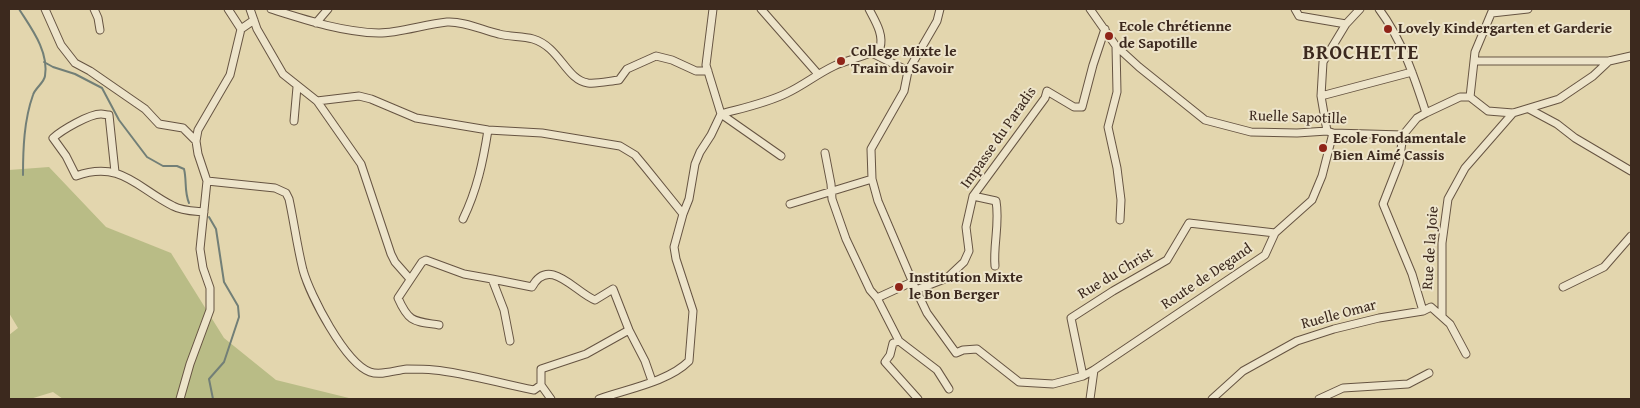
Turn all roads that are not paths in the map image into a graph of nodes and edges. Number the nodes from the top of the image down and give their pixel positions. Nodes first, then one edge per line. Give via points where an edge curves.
1 (45, 9) edge
2 (94, 9) edge
3 (228, 9) edge
4 (250, 9) edge
5 (271, 9) edge
6 (328, 9) edge
7 (713, 9) edge
8 (761, 9) edge
9 (869, 9) edge
10 (940, 9) edge
11 (1090, 9) edge
12 (1296, 9) edge
13 (1360, 9) edge
14 (1379, 9) edge
15 (1528, 9) edge
16 (1493, 11) edge
17 (254, 20) junction
18 (316, 23) junction
19 (1346, 24) junction
20 (241, 29) junction
21 (1105, 29) junction
22 (100, 30) dead end
23 (1116, 46) junction
24 (872, 53) junction
25 (1631, 56) edge
26 (1474, 61) junction
27 (1609, 61) junction
28 (908, 70) junction
29 (708, 71) junction
30 (1412, 72) junction
31 (818, 74) junction
32 (297, 87) junction
33 (1321, 96) junction
34 (1470, 97) junction
35 (317, 101) junction
36 (1529, 109) junction
37 (1426, 112) junction
38 (1513, 113) junction
39 (721, 114) junction
40 (294, 121) dead end
41 (488, 130) junction
42 (1330, 132) junction
43 (1403, 135) junction
44 (196, 141) junction
45 (825, 153) dead end
46 (781, 156) dead end
47 (1631, 171) edge
48 (115, 172) junction
49 (872, 179) junction
50 (207, 181) junction
51 (831, 190) junction
52 (973, 196) junction
53 (790, 204) dead end
54 (204, 212) junction
55 (683, 214) junction
56 (463, 219) dead end
57 (1120, 220) dead end
58 (1275, 233) junction
59 (1631, 236) edge
60 (995, 266) dead end
61 (410, 278) junction
62 (492, 279) junction
63 (912, 282) junction
64 (1562, 287) dead end
65 (916, 290) junction
66 (877, 298) junction
67 (1423, 311) junction
68 (1442, 316) junction
69 (439, 326) dead end
70 (629, 330) junction
71 (899, 340) junction
72 (510, 341) dead end
73 (1466, 354) dead end
74 (1094, 370) junction
75 (1429, 373) dead end
76 (1083, 376) junction
77 (652, 381) junction
78 (541, 385) junction
79 (949, 389) dead end
80 (534, 390) junction
81 (180, 399) edge
82 (534, 399) edge
83 (551, 399) edge
84 (599, 399) edge
85 (918, 399) edge
86 (1090, 399) edge
87 (1212, 399) edge
88 (1318, 399) edge

1 - 44 street via 61,45 75,63 139,105 159,124 183,128
2 - 22 street
3 - 20 street
4 - 17 street
5 - 18 street
6 - 18 street
7 - 29 street
8 - 31 street
9 - 24 street via 882,41 880,48
10 - 28 street via 937,21
11 - 21 street, Ruelle Sapotille
12 - 19 street via 1300,16
13 - 19 street
14 - 30 street via 1389,22
15 - 16 street
16 - 26 street
17 - 20 street
17 - 32 street via 283,74
18 - 29 street via 380,33 449,22 500,35 533,39 550,48 573,76 588,83 619,80 628,69 656,56 696,71
19 - 33 street via 1323,62
20 - 44 street via 230,75 198,130
21 - 23 street, Ruelle Sapotille
21 - 52 street, Impasse du Paradis via 1082,107 1047,91
23 - 42 street, Ruelle Sapotille via 1205,120 1250,132
23 - 57 street via 1117,92 1108,127 1122,200
24 - 28 street
24 - 31 street via 849,59
25 - 27 street
26 - 27 street
26 - 34 street
27 - 36 street via 1559,100
28 - 49 street via 904,91 871,149
29 - 39 street
30 - 33 street
30 - 37 street
31 - 39 street via 785,94
32 - 35 street
32 - 40 street
33 - 42 street
34 - 37 street via 1460,97
34 - 38 street via 1488,111
35 - 41 street via 359,96 416,118
35 - 61 street via 361,164 391,254
36 - 38 street
36 - 47 street
37 - 43 street
38 - 68 street, Rue de la Joie via 1465,168 1448,199 1442,243
39 - 46 street
39 - 55 street via 700,152
41 - 55 street via 542,133 620,146 635,155
41 - 56 street via 482,168
42 - 43 street, Ruelle Sapotille
42 - 58 street, Route de Degand via 1322,176 1312,200
43 - 67 street via 1400,163 1383,204 1412,274
44 - 50 street
45 - 51 street
48 - 48 street via 91,171 76,176 54,138 88,118 109,115
48 - 54 street via 174,207
49 - 51 street
49 - 63 street
50 - 54 street
50 - 80 street via 275,188 286,193 303,270 315,300 340,344 360,367 378,374 409,369 434,370
51 - 53 street
51 - 66 street via 846,239
52 - 60 street via 996,201
52 - 65 street, Impasse du Paradis via 966,227 969,251 964,262 946,278
54 - 81 street via 200,249 210,288 210,310
55 - 77 street via 674,252 693,312 689,361
58 - 74 street, Route de Degand via 1265,255
58 - 76 street, Rue du Christ via 1189,223 1167,260 1071,318
59 - 64 street via 1604,267
61 - 62 street via 426,260 464,274
61 - 69 street via 398,298 404,311 412,321
62 - 70 street via 532,287 540,277 553,275 595,300 613,289
62 - 72 street via 504,310
63 - 65 street
63 - 66 street
65 - 76 street, Route de Degand via 927,313 956,354 977,349 1019,382 1053,384
66 - 71 street
67 - 68 street, Ruelle Omar via 1431,307
67 - 87 street, Ruelle Omar via 1379,318 1297,341 1243,371
68 - 73 street
70 - 77 street
70 - 78 street via 586,354 541,369
71 - 79 street via 938,370
71 - 85 street via 893,343 885,362
74 - 76 street, Route de Degand
74 - 86 street
75 - 88 street via 1408,384 1343,388
77 - 84 street
78 - 80 street
78 - 83 street
80 - 82 street

